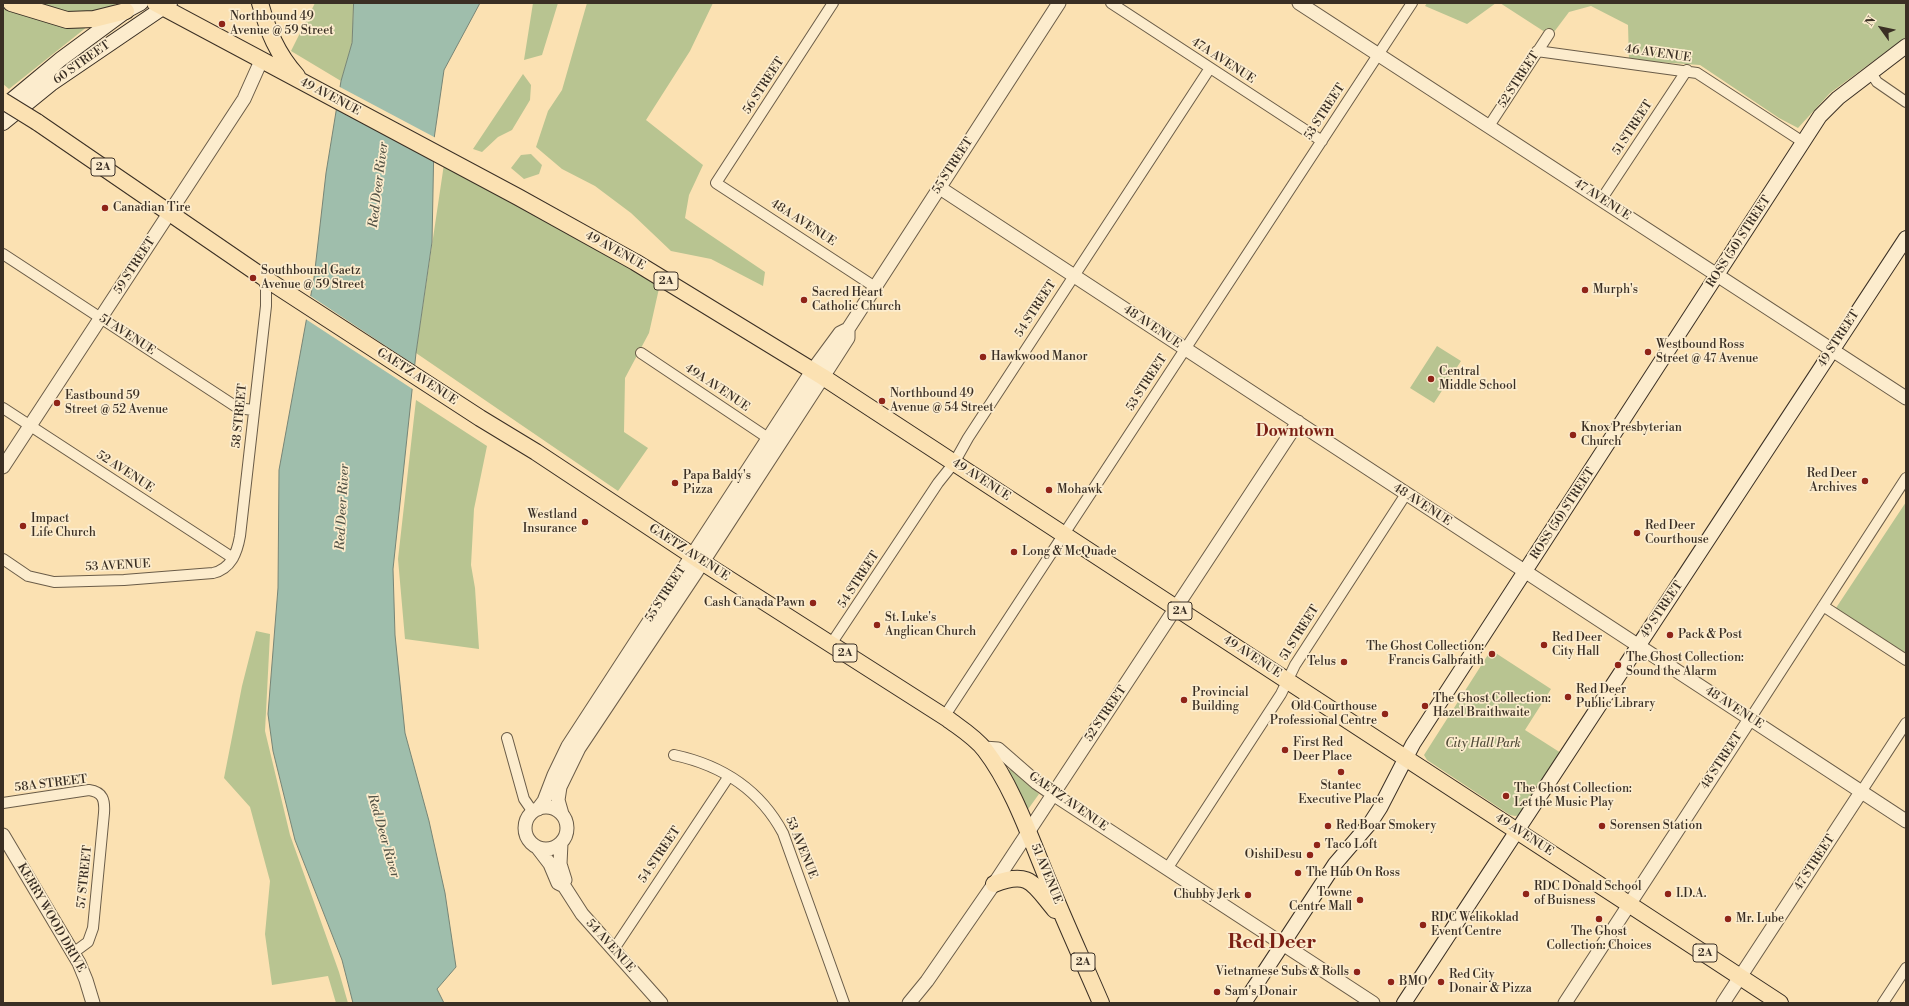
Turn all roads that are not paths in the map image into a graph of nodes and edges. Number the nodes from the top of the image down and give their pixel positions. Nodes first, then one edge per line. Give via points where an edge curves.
1 (11, 3) edge
2 (141, 3) edge
3 (260, 3) edge
4 (833, 3) edge
5 (1059, 3) edge
6 (1111, 3) edge
7 (1299, 3) edge
8 (1412, 3) edge
9 (163, 4) edge
10 (126, 11) junction
11 (1549, 34) dead end
12 (1906, 46) edge
13 (1537, 51) junction
14 (1378, 54) junction
15 (261, 61) junction
16 (1210, 68) junction
17 (1687, 70) junction
18 (1871, 73) junction
19 (303, 82) junction
20 (3, 101) edge
21 (1906, 102) edge
22 (3, 107) edge
23 (3, 123) edge
24 (1489, 126) junction
25 (1322, 141) junction
26 (1804, 142) junction
27 (716, 182) joint
28 (940, 188) junction
29 (1602, 200) junction
30 (169, 212) junction
31 (1906, 238) edge
32 (3, 254) edge
33 (1074, 276) junction
34 (1718, 276) junction
35 (263, 277) junction
36 (875, 286) junction
37 (101, 318) junction
38 (1185, 349) junction
39 (1832, 350) junction
40 (641, 354) dead end
41 (817, 374) junction
42 (1906, 398) edge
43 (3, 408) edge
44 (253, 410) junction
45 (1298, 422) junction
46 (30, 426) junction
47 (773, 442) junction
48 (954, 463) junction
49 (3, 467) edge
50 (1906, 478) edge
51 (1406, 494) junction
52 (1064, 534) junction
53 (233, 558) junction
54 (3, 559) edge
55 (697, 559) junction
56 (1525, 572) junction
57 (1823, 606) junction
58 (1176, 608) junction
59 (831, 644) junction
60 (1638, 646) junction
61 (1906, 660) edge
62 (1288, 680) junction
63 (944, 717) junction
64 (1750, 719) junction
65 (1906, 723) edge
66 (508, 738) dead end
67 (984, 748) junction
68 (674, 755) dead end
69 (1406, 758) junction
70 (728, 776) junction
71 (1861, 792) junction
72 (1052, 794) junction
73 (102, 795) joint
74 (3, 803) edge
75 (536, 811) junction
76 (562, 814) junction
77 (1906, 821) edge
78 (1028, 831) junction
79 (1518, 831) junction
80 (3, 835) edge
81 (561, 843) junction
82 (537, 847) junction
83 (1167, 869) junction
84 (994, 884) junction
85 (564, 886) junction
86 (1629, 904) junction
87 (1065, 921) junction
88 (1282, 944) junction
89 (614, 949) junction
90 (73, 953) junction
91 (1906, 968) edge
92 (1740, 977) junction
93 (93, 1003) edge
94 (661, 1003) edge
95 (844, 1003) edge
96 (909, 1003) edge
97 (1101, 1003) edge
98 (1244, 1003) edge
99 (1373, 1003) edge
100 (1404, 1003) edge
101 (1564, 1003) edge
102 (1723, 1003) edge
103 (1780, 1003) edge
104 (1883, 1003) edge

1 - 10 main road via 67,20 94,19
2 - 10 main road, 60 STREET
3 - 19 main road via 277,49
4 - 27 street, 56 STREET
5 - 28 street, 55 STREET
6 - 16 street, 47A AVENUE
7 - 14 street, 47 AVENUE
8 - 14 street, 53 STREET
9 - 15 main road, 49 AVENUE / 2A
9 - 23 main road, 60 STREET via 51,84
10 - 22 main road, 60 STREET
11 - 13 street, 52 STREET
12 - 18 main road, ROSS (50) STREET
13 - 17 street, 46 AVENUE
13 - 24 street, 52 STREET
14 - 24 street, 47 AVENUE
14 - 25 street, 53 STREET
15 - 19 main road, 49 AVENUE / 2A
15 - 30 street, 59 STREET via 244,99
16 - 25 street, 47A AVENUE
16 - 33 street, 54 STREET
17 - 26 street, 46 AVENUE via 1701,75
17 - 29 street, 51 STREET
18 - 21 street via 1877,82
18 - 26 main road, ROSS (50) STREET via 1830,106
19 - 41 main road, 49 AVENUE / 2A via 635,262
20 - 30 main road, GAETZ AVENUE / 2A, bridge
24 - 29 street, 47 AVENUE
25 - 38 street, 53 STREET
26 - 34 main road, ROSS (50) STREET
27 - 36 street, 48A AVENUE
28 - 33 street, 48 AVENUE
28 - 36 street, 55 STREET
29 - 34 street, 47 AVENUE
30 - 35 main road, GAETZ AVENUE / 2A
30 - 37 street, 59 STREET
31 - 39 main road, 49 STREET
32 - 37 street, 51 AVENUE
33 - 38 street, 48 AVENUE
33 - 48 street, 54 STREET
34 - 39 street, 47 AVENUE
34 - 56 main road, ROSS (50) STREET
35 - 44 street, 58 STREET via 266,306
35 - 55 main road, GAETZ AVENUE / 2A via 536,452
36 - 41 street, 55 STREET via 848,329 848,338
37 - 44 street, 51 AVENUE via 238,408
37 - 46 street, 59 STREET
38 - 45 street, 48 AVENUE
38 - 52 street, 53 STREET
39 - 42 street, 47 AVENUE
39 - 60 main road, 49 STREET
40 - 47 street, 49A AVENUE
41 - 47 street, 55 STREET
41 - 48 main road, 49 AVENUE / 2A
43 - 46 street, 52 AVENUE
44 - 53 street, 58 STREET via 240,536
45 - 51 street, 48 AVENUE
45 - 58 street, 52 STREET
46 - 49 street, 59 STREET
46 - 53 street, 52 AVENUE
47 - 55 street, 55 STREET
48 - 52 main road, 49 AVENUE / 2A
48 - 59 street, 54 STREET
50 - 57 street, 48 STREET
51 - 56 street, 48 AVENUE
51 - 62 street, 51 STREET via 1295,665
52 - 58 main road, 49 AVENUE / 2A
52 - 63 street, 53 STREET
53 - 54 street, 53 AVENUE via 222,571 213,573 54,582 28,576
55 - 59 main road, GAETZ AVENUE / 2A
55 - 75 street, 55 STREET via 568,746 544,801
55 - 76 street, 55 STREET via 571,761 558,796
56 - 60 street, 48 AVENUE
56 - 69 main road, ROSS (50) STREET
57 - 61 street
57 - 64 street, 48 STREET
58 - 62 main road, 49 AVENUE / 2A
58 - 72 street, 52 STREET
59 - 63 main road, GAETZ AVENUE / 2A
60 - 64 street, 48 AVENUE
60 - 79 main road, 49 STREET
62 - 69 main road, 49 AVENUE / 2A
62 - 83 street, 51 STREET
63 - 67 main road, GAETZ AVENUE / 2A
64 - 71 street, 48 AVENUE
64 - 86 street, 48 STREET
65 - 71 street, 47 STREET
66 - 75 street via 524,799
67 - 72 street, GAETZ AVENUE via 998,749
67 - 78 main road, 51 AVENUE / 2A via 997,768
68 - 70 street, 53 AVENUE via 697,761
69 - 79 main road, 49 AVENUE / 2A
69 - 88 main road, ROSS (50) STREET via 1371,822 1338,859
70 - 89 street, 54 STREET
70 - 95 street, 53 AVENUE via 748,788 765,805 783,833
71 - 77 street, 48 AVENUE
71 - 92 street, 47 STREET
72 - 78 street, 52 STREET
72 - 83 street, GAETZ AVENUE
73 - 74 street, 58A STREET via 90,790
73 - 90 street, 57 STREET via 104,813 93,928 88,942
75 - 76 street via 551,808
75 - 82 street via 528,817 525,830 530,842
76 - 81 street via 567,826 565,838
78 - 84 street, 52 STREET
78 - 87 main road, 51 AVENUE / 2A
79 - 86 main road, 49 AVENUE / 2A
79 - 100 main road, 49 STREET
80 - 90 street, KERRY WOOD DRIVE
81 - 82 street via 550,849
81 - 85 street, 54 AVENUE via 560,864 565,879
82 - 85 street, 54 AVENUE via 550,864 558,883
83 - 88 street, GAETZ AVENUE
84 - 87 main road via 1013,877 1030,881
84 - 96 street, 52 STREET via 928,982
85 - 89 street, 54 AVENUE via 582,914
86 - 92 main road, 49 AVENUE / 2A
86 - 101 street, 48 STREET
87 - 97 main road, 51 AVENUE / 2A
88 - 98 main road, ROSS (50) STREET
88 - 99 street, GAETZ AVENUE
89 - 94 street, 54 AVENUE
90 - 93 street, KERRY WOOD DRIVE via 84,975
91 - 104 street
92 - 102 street, 47 STREET
92 - 103 main road, 49 AVENUE / 2A

